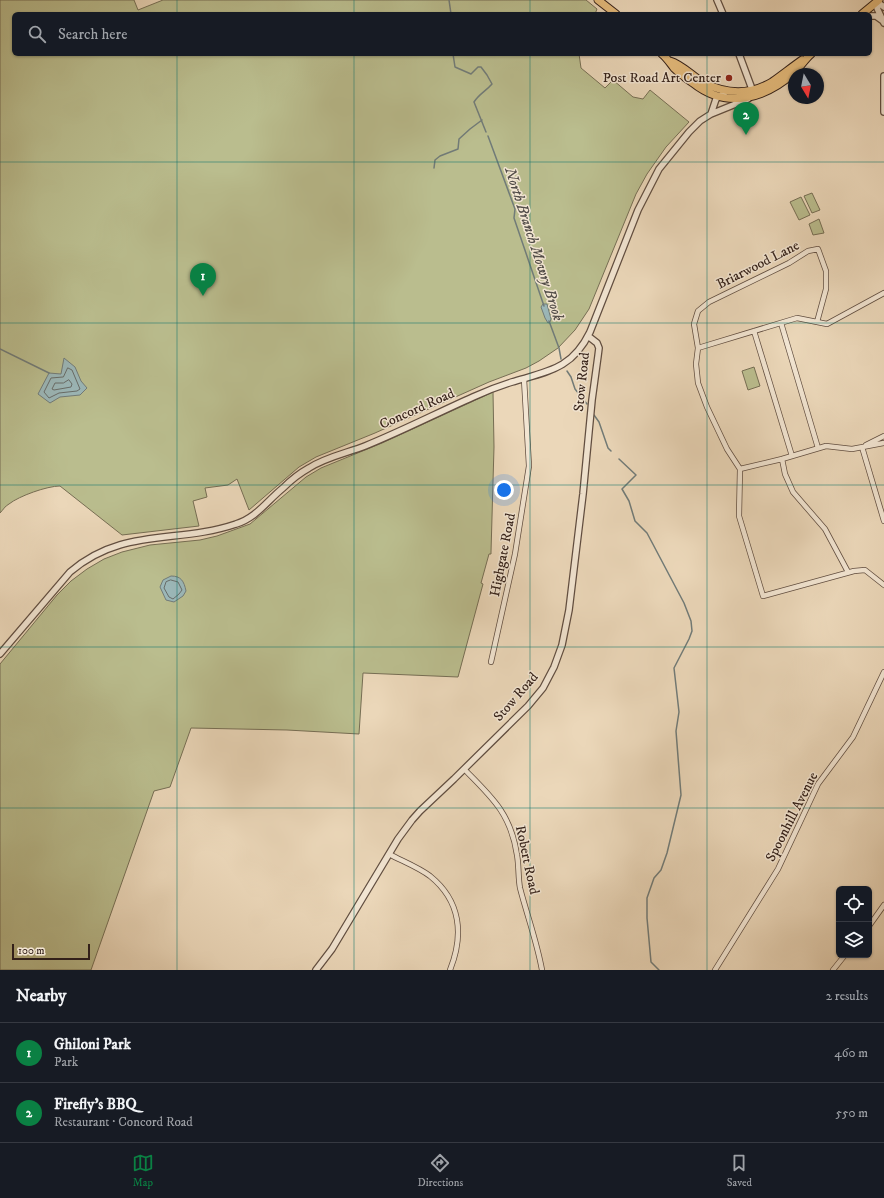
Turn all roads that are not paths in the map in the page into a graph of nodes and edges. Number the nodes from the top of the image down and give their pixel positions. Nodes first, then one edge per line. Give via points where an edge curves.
1 (598, 0) edge
2 (717, 0) edge
3 (878, 1) edge
4 (884, 8) edge
5 (613, 12) edge
6 (722, 12) edge
7 (864, 12) edge
8 (872, 16) edge
9 (884, 22) edge
10 (665, 56) edge
11 (740, 56) edge
12 (810, 56) edge
13 (884, 76) edge
14 (752, 89) junction
15 (722, 94) junction
16 (758, 95) junction
17 (720, 110) junction
18 (884, 112) edge
19 (710, 114) junction
20 (884, 293) edge
21 (817, 322) junction
22 (781, 323) junction
23 (754, 331) junction
24 (588, 336) junction
25 (698, 348) junction
26 (524, 379) junction
27 (884, 436) edge
28 (884, 443) edge
29 (862, 447) junction
30 (818, 448) junction
31 (792, 456) junction
32 (782, 459) junction
33 (740, 470) junction
34 (884, 521) edge
35 (848, 572) junction
36 (884, 585) edge
37 (0, 654) edge
38 (491, 662) dead end
39 (884, 672) edge
40 (464, 769) junction
41 (389, 854) junction
42 (884, 906) edge
43 (872, 922) edge
44 (843, 958) edge
45 (316, 970) edge
46 (450, 970) edge
47 (542, 970) edge
48 (715, 970) edge
49 (833, 970) edge

1 - 5 main road
2 - 6 street
3 - 4 street
3 - 7 main road
3 - 9 street via 877,8
8 - 9 street
10 - 15 main road
11 - 14 street
12 - 14 main road via 772,82
12 - 16 main road via 779,84
13 - 18 street
14 - 15 main road
15 - 16 main road via 740,98
15 - 17 street via 723,106
15 - 19 street via 716,99
16 - 17 street, Concord Road
17 - 19 street, Concord Road
19 - 24 street, Concord Road via 689,132 666,159 653,180 638,210
20 - 21 street via 827,324
21 - 22 street via 797,318
21 - 25 street, Briarwood Lane via 826,289 826,271 818,249 808,251 709,302 698,311 694,324
22 - 23 street
22 - 30 street
23 - 25 street
23 - 31 street
24 - 26 street, Concord Road via 580,350 565,364
24 - 40 street, Stow Road via 599,348 571,599 562,645 549,678 536,697
25 - 33 street, Briarwood Lane via 698,383 727,449
26 - 37 street, Concord Road via 482,392 367,445 310,467 257,513 236,524 213,530 124,542 99,552 78,564 65,576
26 - 38 street, Highgate Road via 529,466 515,554
27 - 29 street
28 - 29 street
29 - 30 street
29 - 34 street
30 - 31 street
31 - 32 street
32 - 33 street
32 - 35 street via 793,492 825,529
33 - 35 street via 739,516 762,596
35 - 36 street via 865,570
39 - 48 street, Spoonhill Avenue via 853,737 818,784 778,869
40 - 41 street, Stow Road via 420,811
40 - 47 street, Robert Road via 499,806 508,820 518,856 520,888 539,951
41 - 45 street, Stow Road via 332,949
41 - 46 street via 429,876 446,893 455,910 458,935 456,953
42 - 43 street
44 - 49 street

